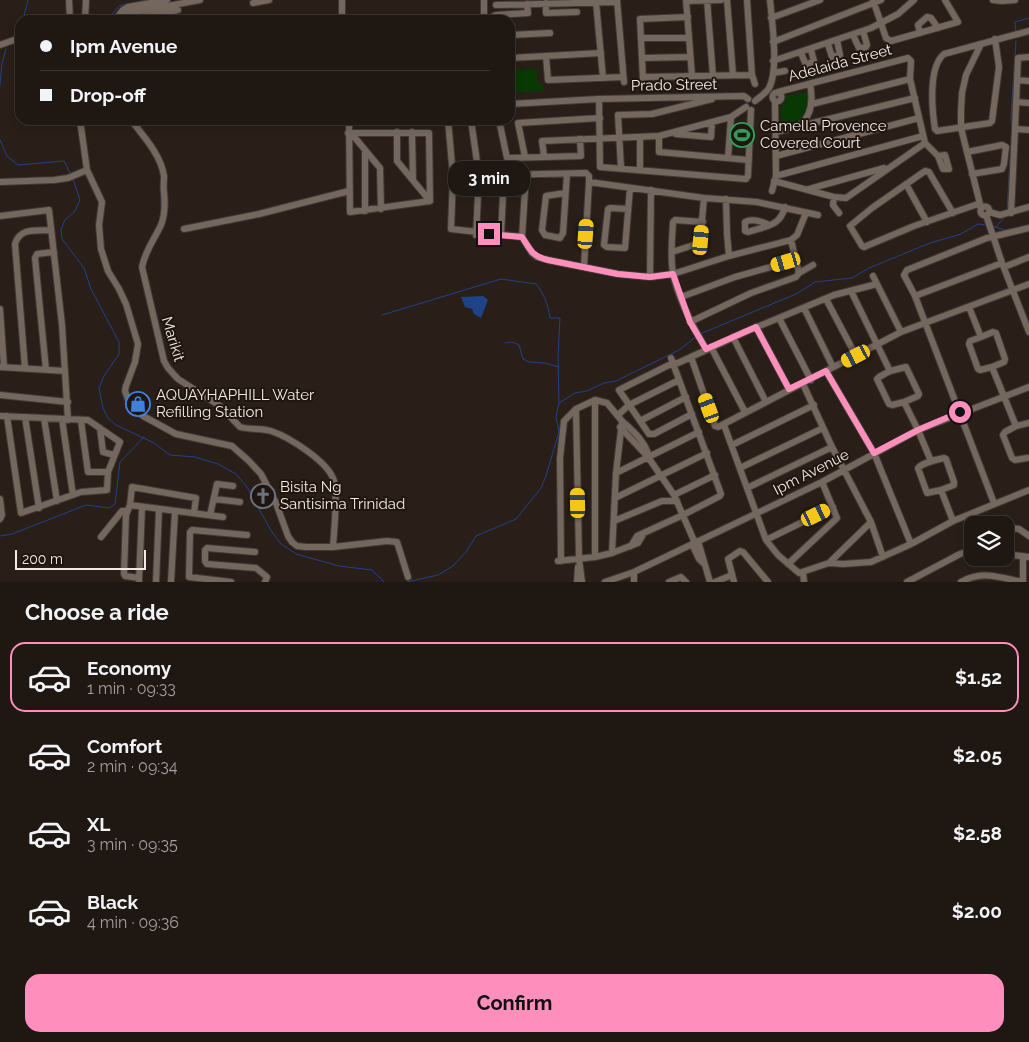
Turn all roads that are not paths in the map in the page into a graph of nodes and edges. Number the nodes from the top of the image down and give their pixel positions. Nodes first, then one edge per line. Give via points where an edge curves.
1 (69, 0) edge
2 (86, 0) edge
3 (167, 0) edge
4 (200, 0) edge
5 (269, 0) edge
6 (342, 0) edge
7 (484, 0) edge
8 (707, 0) edge
9 (721, 0) edge
10 (727, 0) edge
11 (747, 0) edge
12 (770, 0) edge
13 (820, 0) edge
14 (881, 0) edge
15 (914, 0) edge
16 (945, 0) edge
17 (993, 0) edge
18 (1015, 0) edge
19 (617, 1) edge
20 (687, 1) edge
21 (1007, 1) edge
22 (496, 2) edge
23 (596, 2) junction
24 (873, 2) edge
25 (253, 3) dead end
26 (577, 3) junction
27 (527, 4) junction
28 (546, 4) junction
29 (178, 10) dead end
30 (168, 12) junction
31 (70, 15) edge
32 (85, 15) edge
33 (119, 15) edge
34 (123, 15) edge
35 (153, 15) edge
36 (169, 15) edge
37 (342, 15) edge
38 (484, 15) edge
39 (494, 15) edge
40 (515, 15) edge
41 (688, 17) junction
42 (771, 18) junction
43 (881, 23) junction
44 (938, 28) junction
45 (863, 31) junction
46 (1029, 31) edge
47 (920, 33) junction
48 (550, 34) dead end
49 (515, 35) edge
50 (853, 35) junction
51 (641, 38) junction
52 (689, 38) junction
53 (995, 39) junction
54 (15, 40) edge
55 (837, 40) junction
56 (773, 42) junction
57 (1, 44) edge
58 (828, 44) junction
59 (981, 44) junction
60 (811, 50) junction
61 (601, 53) junction
62 (801, 53) junction
63 (546, 56) junction
64 (690, 57) junction
65 (1029, 57) edge
66 (515, 58) edge
67 (642, 58) junction
68 (774, 61) junction
69 (785, 71) dead end
70 (773, 73) junction
71 (752, 75) junction
72 (692, 76) junction
73 (713, 76) junction
74 (733, 76) junction
75 (603, 78) junction
76 (910, 79) junction
77 (1017, 80) junction
78 (1029, 81) edge
79 (754, 84) dead end
80 (810, 84) junction
81 (774, 94) junction
82 (723, 96) junction
83 (915, 98) junction
84 (599, 99) junction
85 (752, 100) junction
86 (1016, 102) junction
87 (1029, 103) edge
88 (515, 104) edge
89 (812, 104) junction
90 (748, 109) junction
91 (731, 116) junction
92 (600, 118) junction
93 (919, 118) junction
94 (712, 122) junction
95 (81, 125) edge
96 (136, 125) edge
97 (349, 125) edge
98 (448, 125) edge
99 (472, 125) edge
100 (500, 125) edge
101 (798, 127) junction
102 (961, 128) junction
103 (1015, 129) junction
104 (1029, 130) edge
105 (350, 132) junction
106 (397, 132) junction
107 (412, 132) junction
108 (776, 132) junction
109 (672, 133) junction
110 (659, 136) junction
111 (923, 136) junction
112 (600, 138) junction
113 (620, 138) junction
114 (640, 138) junction
115 (580, 139) junction
116 (925, 143) junction
117 (365, 150) junction
118 (967, 152) junction
119 (544, 156) junction
120 (776, 156) junction
121 (938, 156) dead end
122 (525, 157) junction
123 (728, 158) junction
124 (749, 160) junction
125 (890, 166) junction
126 (620, 168) junction
127 (87, 170) junction
128 (640, 170) junction
129 (567, 174) junction
130 (972, 174) junction
131 (504, 175) junction
132 (526, 175) junction
133 (453, 176) junction
134 (479, 176) junction
135 (775, 178) junction
136 (413, 180) junction
137 (0, 182) edge
138 (589, 182) junction
139 (906, 184) junction
140 (630, 188) junction
141 (808, 189) junction
142 (651, 190) junction
143 (349, 191) junction
144 (772, 191) dead end
145 (566, 193) junction
146 (834, 197) junction
147 (704, 198) junction
148 (726, 199) junction
149 (430, 201) junction
150 (980, 206) junction
151 (785, 207) junction
152 (1029, 207) edge
153 (381, 209) junction
154 (628, 209) junction
155 (365, 211) junction
156 (806, 213) junction
157 (839, 213) dead end
158 (953, 213) junction
159 (1010, 213) junction
160 (818, 215) dead end
161 (0, 216) edge
162 (988, 216) junction
163 (702, 222) junction
164 (928, 222) junction
165 (768, 225) dead end
166 (184, 228) dead end
167 (1029, 228) edge
168 (51, 230) junction
169 (992, 233) junction
170 (476, 234) junction
171 (501, 235) junction
172 (522, 237) junction
173 (791, 240) junction
174 (54, 252) junction
175 (672, 252) junction
176 (729, 256) junction
177 (1029, 257) edge
178 (796, 260) junction
179 (813, 265) dead end
180 (1003, 265) junction
181 (584, 268) junction
182 (799, 272) junction
183 (673, 274) junction
184 (873, 276) dead end
185 (650, 277) junction
186 (877, 284) junction
187 (1029, 284) edge
188 (1012, 290) junction
189 (851, 291) junction
190 (914, 296) junction
191 (681, 297) junction
192 (826, 298) junction
193 (969, 307) junction
194 (804, 308) junction
195 (0, 309) edge
196 (779, 318) junction
197 (690, 322) junction
198 (925, 322) junction
199 (756, 327) junction
200 (900, 332) junction
201 (1029, 332) edge
202 (733, 337) junction
203 (981, 337) junction
204 (877, 344) junction
205 (708, 348) junction
206 (856, 356) junction
207 (691, 357) junction
208 (672, 360) junction
209 (2, 367) edge
210 (833, 367) junction
211 (992, 367) junction
212 (25, 368) junction
213 (46, 370) junction
214 (66, 371) junction
215 (826, 371) junction
216 (890, 371) junction
217 (679, 380) junction
218 (811, 380) junction
219 (803, 384) junction
220 (1029, 387) edge
221 (789, 389) junction
222 (0, 395) edge
223 (1004, 395) junction
224 (686, 397) junction
225 (595, 400) junction
226 (68, 402) junction
227 (766, 402) junction
228 (904, 402) junction
229 (629, 404) junction
230 (814, 405) junction
231 (576, 409) junction
232 (745, 412) junction
233 (960, 412) junction
234 (692, 414) junction
235 (4, 416) edge
236 (25, 417) junction
237 (44, 418) junction
238 (65, 420) junction
239 (82, 420) junction
240 (620, 421) junction
241 (640, 421) junction
242 (1029, 423) edge
243 (724, 425) junction
244 (1016, 426) junction
245 (100, 428) junction
246 (823, 428) junction
247 (918, 430) junction
248 (699, 432) junction
249 (732, 445) junction
250 (832, 447) junction
251 (707, 453) junction
252 (874, 453) junction
253 (114, 455) junction
254 (648, 457) junction
255 (1028, 458) edge
256 (930, 461) junction
257 (740, 468) junction
258 (844, 469) junction
259 (108, 472) junction
260 (616, 473) junction
261 (660, 475) junction
262 (715, 475) junction
263 (822, 482) junction
264 (233, 486) dead end
265 (747, 488) junction
266 (941, 490) junction
267 (1028, 493) edge
268 (73, 495) junction
269 (615, 498) junction
270 (676, 498) junction
271 (0, 499) edge
272 (214, 499) junction
273 (57, 501) junction
274 (240, 502) dead end
275 (994, 504) junction
276 (142, 506) junction
277 (833, 507) junction
278 (39, 508) junction
279 (129, 508) junction
280 (159, 509) junction
281 (174, 511) junction
282 (194, 513) junction
283 (755, 513) junction
284 (210, 516) junction
285 (683, 516) junction
286 (223, 517) dead end
287 (0, 519) edge
288 (614, 521) junction
289 (953, 521) junction
290 (871, 522) junction
291 (1014, 528) edge
292 (247, 536) dead end
293 (1029, 536) edge
294 (101, 537) dead end
295 (766, 540) junction
296 (695, 543) junction
297 (911, 544) junction
298 (333, 547) junction
299 (255, 552) dead end
300 (612, 552) junction
301 (964, 553) edge
302 (883, 556) junction
303 (595, 557) junction
304 (1026, 557) edge
305 (579, 562) junction
306 (829, 563) junction
307 (788, 564) junction
308 (634, 572) junction
309 (803, 572) junction
310 (408, 577) dead end
311 (733, 578) edge
312 (997, 579) edge
313 (139, 580) edge
314 (156, 582) edge
315 (171, 582) edge
316 (231, 582) edge
317 (265, 582) edge
318 (577, 582) edge
319 (582, 582) edge
320 (608, 582) edge
321 (634, 582) edge
322 (669, 582) edge
323 (686, 582) edge
324 (710, 582) edge
325 (715, 582) edge
326 (768, 582) edge
327 (804, 582) edge
328 (907, 582) edge
329 (961, 582) edge
330 (1023, 582) edge

1 - 31 street
2 - 32 street
3 - 33 street via 125,8
4 - 34 street
5 - 25 street
6 - 37 street
7 - 38 street
8 - 9 street
8 - 20 street
8 - 73 street
10 - 74 street
11 - 71 street
12 - 42 street
13 - 42 street
14 - 24 street
15 - 43 street
16 - 44 street via 958,22
17 - 21 street
18 - 21 street
19 - 23 street
19 - 75 street via 624,80
20 - 41 street
22 - 27 street
22 - 39 street
23 - 26 street
23 - 61 street
24 - 43 street
24 - 56 street
26 - 28 street
26 - 28 street via 578,14 546,13
27 - 28 street
27 - 40 street via 528,15
29 - 30 street
30 - 35 street
30 - 36 street
41 - 51 street via 640,19
41 - 52 street
42 - 56 street
43 - 45 street
43 - 47 street via 888,40
44 - 47 street
44 - 47 street via 927,17 918,25
45 - 50 street
45 - 50 street via 866,47 859,48
46 - 53 street
48 - 49 street
50 - 55 street
51 - 52 street
51 - 67 street
52 - 64 street
53 - 59 street
53 - 102 street via 1000,67 992,121
54 - 57 street
55 - 58 street
55 - 58 street via 840,55 832,57
56 - 68 street
58 - 60 street
59 - 102 street via 966,75
59 - 102 street via 941,56 934,76 932,106 935,129
60 - 62 street
60 - 62 street via 814,61 806,65
61 - 63 street
61 - 75 street
62 - 68 street
63 - 66 street
63 - 75 street via 548,80
64 - 67 street
64 - 72 street
65 - 77 street via 1018,58
67 - 72 street via 643,79
68 - 70 street
69 - 70 street
70 - 81 street
71 - 74 street
71 - 79 street
72 - 73 street
73 - 74 street
76 - 80 street, Adelaida Street via 911,61 908,58
76 - 83 street
76 - 89 street
77 - 78 street
77 - 86 street
80 - 81 street, Adelaida Street
80 - 89 street
81 - 85 street
81 - 108 street
82 - 84 street, Prado Street
82 - 85 street, Prado Street via 744,96
82 - 113 street via 652,114 618,115
83 - 93 street
83 - 101 street
84 - 88 street, Prado Street
84 - 92 street
85 - 90 street via 755,107
86 - 87 street
86 - 103 street
89 - 101 street via 805,121
90 - 91 street
90 - 124 street
91 - 94 street
91 - 123 street
92 - 112 street
92 - 122 street via 518,123
93 - 111 street
93 - 120 street
94 - 109 street
94 - 109 street via 711,137
95 - 127 street
96 - 298 street, Marikit via 156,154 164,178 166,200 163,219 145,253 142,267 164,361 173,375 220,406 240,427 264,429 290,440 304,448 327,470 334,482
97 - 105 street
98 - 133 street
99 - 134 street
100 - 122 street via 508,158
101 - 108 street
102 - 118 street
103 - 104 street
103 - 159 street
105 - 106 street
105 - 117 street
105 - 143 street
106 - 107 street
106 - 136 street via 397,161
107 - 136 street
107 - 149 street via 429,134
108 - 120 street
109 - 110 street
110 - 114 street
110 - 123 street via 659,152
111 - 116 street
111 - 135 street
112 - 113 street
112 - 115 street
112 - 126 street via 600,167
113 - 114 street
113 - 126 street
114 - 128 street
115 - 119 street via 542,142
115 - 119 street via 580,156
116 - 121 street
116 - 125 street
117 - 153 street via 380,168
117 - 155 street
118 - 130 street
118 - 130 street via 1006,147 1002,169
119 - 122 street
120 - 135 street
123 - 124 street
124 - 128 street via 746,179
125 - 141 street
125 - 146 street via 846,198
126 - 128 street
127 - 137 street via 54,180
127 - 298 street via 102,202 100,225 104,260 126,304 138,344 136,362 125,391 130,405 176,434 232,446 261,474 292,542 297,546
129 - 132 street
129 - 138 street via 586,173
129 - 145 street
130 - 150 street
131 - 132 street
131 - 134 street
131 - 171 street
132 - 172 street
133 - 134 street
133 - 170 street via 451,229
134 - 170 street
135 - 141 street
135 - 144 street
136 - 149 street
138 - 140 street
138 - 181 street
139 - 158 street via 925,171 929,172
139 - 164 street
139 - 164 street via 851,224 850,228 864,246
140 - 142 street
140 - 154 street
141 - 146 street
142 - 147 street
142 - 185 street
143 - 155 street via 350,212
143 - 166 street via 259,214
145 - 145 street via 562,236 545,235 542,230 546,196
146 - 157 street via 832,205
147 - 148 street
147 - 163 street
148 - 151 street
148 - 176 street
149 - 153 street
150 - 158 street
150 - 162 street via 988,207
151 - 156 street
151 - 165 street via 779,221
152 - 159 street
153 - 155 street
154 - 154 street via 625,248 607,247 604,245 608,209
156 - 160 street
156 - 173 street via 797,235
158 - 164 street
159 - 162 street
161 - 168 street via 49,210
162 - 169 street
163 - 175 street via 700,243
163 - 175 street via 673,222
167 - 169 street
168 - 174 street
168 - 212 street via 23,232 17,236 15,244
169 - 180 street
169 - 190 street via 907,270 904,275
170 - 171 street
171 - 172 street
172 - 181 street via 536,257
173 - 176 street
173 - 178 street
174 - 213 street via 37,254 35,258
174 - 214 street
175 - 183 street
176 - 183 street
177 - 180 street
178 - 182 street
178 - 191 street
179 - 182 street
180 - 188 street
180 - 190 street
181 - 185 street
182 - 197 street via 796,277 751,293
183 - 185 street
183 - 191 street
184 - 186 street
186 - 189 street
186 - 200 street
187 - 188 street
188 - 193 street
188 - 201 street
189 - 192 street
189 - 204 street
190 - 198 street
191 - 197 street
192 - 194 street
192 - 206 street
193 - 198 street
193 - 203 street
194 - 196 street
194 - 210 street
195 - 209 street
196 - 199 street
196 - 218 street
197 - 205 street
198 - 200 street
198 - 233 street
199 - 202 street
199 - 221 street
200 - 204 street
202 - 205 street
202 - 227 street
203 - 211 street via 968,344 978,369
203 - 211 street via 996,333 1005,359
204 - 206 street
204 - 216 street
205 - 207 street
205 - 232 street
206 - 210 street
207 - 208 street via 678,363
207 - 243 street via 715,426
208 - 217 street
208 - 229 street via 620,389
209 - 212 street
210 - 215 street
211 - 223 street
212 - 213 street
213 - 214 street
214 - 226 street
215 - 218 street
215 - 252 street
216 - 228 street via 878,379 889,404
216 - 228 street via 906,367 919,394
217 - 224 street
217 - 229 street
218 - 219 street
219 - 221 street
219 - 230 street
220 - 223 street, Ipm Avenue
221 - 227 street
222 - 226 street
223 - 233 street, Ipm Avenue
223 - 244 street
224 - 234 street
224 - 241 street
225 - 231 street
225 - 240 street via 604,401
225 - 303 street
226 - 238 street
227 - 232 street
228 - 247 street
229 - 240 street
229 - 241 street
230 - 246 street
230 - 249 street
231 - 305 street
231 - 305 street via 564,421 560,458 559,561
232 - 243 street
233 - 247 street, Ipm Avenue
233 - 275 street
234 - 241 street via 652,434
234 - 248 street
235 - 236 street
235 - 278 street via 21,513
236 - 237 street
236 - 278 street
237 - 238 street
237 - 273 street
238 - 239 street
238 - 268 street
239 - 245 street
239 - 259 street via 88,472
240 - 254 street via 641,439
240 - 260 street
242 - 244 street
243 - 249 street
244 - 255 street via 1003,435 1012,458
245 - 253 street via 103,452
245 - 253 street via 120,442
246 - 250 street
246 - 257 street
247 - 252 street, Ipm Avenue
247 - 256 street
248 - 251 street
248 - 254 street
249 - 257 street
250 - 258 street
250 - 265 street
251 - 261 street
251 - 262 street
252 - 258 street, Ipm Avenue
252 - 297 street
253 - 259 street
254 - 260 street
254 - 261 street
256 - 266 street via 918,468 927,493
256 - 266 street via 946,459 954,485
257 - 265 street
258 - 263 street, Ipm Avenue
258 - 290 street
259 - 268 street via 107,490
260 - 269 street
261 - 269 street
261 - 270 street
262 - 270 street
262 - 285 street via 720,496
263 - 277 street
263 - 283 street, Ipm Avenue
264 - 272 street via 218,483
265 - 283 street
266 - 289 street
267 - 275 street
268 - 273 street
269 - 288 street
270 - 285 street
270 - 288 street via 662,500
271 - 287 street
272 - 274 street
272 - 284 street
273 - 278 street
275 - 289 street
276 - 279 street
276 - 280 street
276 - 313 street
277 - 295 street
277 - 307 street via 837,518
279 - 282 street via 133,487 196,498
279 - 294 street via 122,511
279 - 313 street via 124,576
280 - 281 street
280 - 314 street
281 - 282 street
281 - 315 street
282 - 284 street
283 - 295 street
283 - 296 street, Ipm Avenue
284 - 286 street
285 - 296 street
285 - 300 street via 644,533 641,541
288 - 300 street
289 - 297 street
290 - 302 street
290 - 306 street
291 - 293 street
292 - 316 street via 190,532 189,577
295 - 307 street
296 - 308 street, Ipm Avenue
296 - 324 street
297 - 302 street
298 - 310 street via 397,542
299 - 317 street via 207,548 205,561 207,564 256,568 267,577
300 - 303 street
301 - 328 street
302 - 306 street via 871,562
303 - 305 street
304 - 330 street
305 - 318 street
305 - 319 street
306 - 309 street
307 - 309 street via 796,572
308 - 320 street, Ipm Avenue
308 - 321 street
309 - 327 street
311 - 325 street
311 - 326 street via 728,559 740,551
312 - 329 street via 974,575
312 - 330 street
322 - 323 street via 681,577

